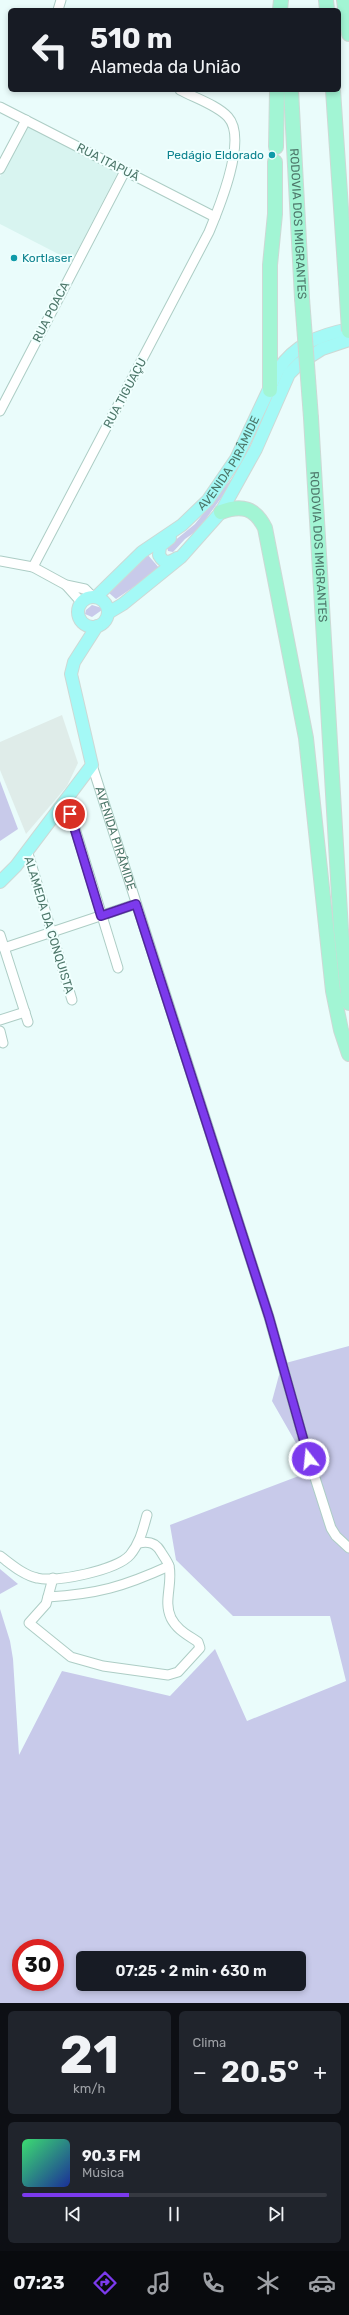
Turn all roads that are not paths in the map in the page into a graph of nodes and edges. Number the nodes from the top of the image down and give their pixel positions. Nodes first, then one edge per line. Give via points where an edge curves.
1 (344, 0) edge
2 (349, 34) edge
3 (184, 92) edge
4 (277, 92) edge
5 (291, 92) edge
6 (332, 92) edge
7 (0, 107) edge
8 (26, 120) junction
9 (276, 147) dead end
10 (275, 162) dead end
11 (0, 169) edge
12 (125, 171) junction
13 (215, 217) junction
14 (349, 330) edge
15 (349, 340) edge
16 (270, 390) junction
17 (0, 411) edge
18 (221, 512) junction
19 (194, 515) junction
20 (181, 557) junction
21 (0, 561) edge
22 (33, 567) junction
23 (90, 599) junction
24 (108, 613) junction
25 (91, 625) junction
26 (92, 765) junction
27 (66, 799) junction
28 (27, 850) junction
29 (2, 882) edge
30 (136, 904) junction
31 (101, 916) junction
32 (53, 932) junction
33 (0, 935) edge
34 (4, 948) junction
35 (118, 968) dead end
36 (72, 1000) dead end
37 (349, 1003) edge
38 (25, 1012) junction
39 (0, 1020) edge
40 (28, 1022) dead end
41 (0, 1031) edge
42 (3, 1042) dead end
43 (349, 1054) edge
44 (147, 1515) dead end
45 (139, 1543) junction
46 (349, 1548) edge
47 (0, 1556) edge
48 (169, 1566) junction
49 (53, 1578) junction
50 (48, 1597) junction

1 - 2 highway
3 - 13 street, RUA TIGUAÇU via 223,112 233,125 235,146 227,183
4 - 9 highway
5 - 37 highway, RODOVIA DOS IMIGRANTES, bridge via 341,930
6 - 14 highway, bridge
7 - 8 street, RUA ITAPUÃ
8 - 11 street
8 - 12 street, RUA ITAPUÃ
10 - 16 highway via 275,214 270,265
12 - 13 street, RUA ITAPUÃ
12 - 17 street, RUA POACA
13 - 22 street, RUA TIGUAÇU
14 - 16 main road, AVENIDA PIRÂMIDE via 319,337 297,348 283,362
15 - 18 main road, AVENIDA PIRÂMIDE via 322,349 300,363 289,374 256,449
16 - 19 main road, AVENIDA PIRÂMIDE via 236,459 216,490
18 - 20 main road, AVENIDA PIRÂMIDE
18 - 43 highway via 242,507 254,513 265,528 306,738 333,991
19 - 20 main road via 184,528 159,550 161,558 168,562
19 - 23 main road, AVENIDA PIRÂMIDE via 142,552
20 - 24 main road, AVENIDA PIRÂMIDE
21 - 22 street
22 - 23 street
23 - 24 main road via 104,602
23 - 25 main road via 79,616
24 - 25 main road via 104,623
25 - 26 main road via 70,674
26 - 27 main road
26 - 30 street, AVENIDA PIRÂMIDE
27 - 28 main road
27 - 31 street
28 - 29 main road
28 - 32 street, ALAMEDA DA CONQUISTA
30 - 31 street
30 - 46 street, AVENIDA PIRÂMIDE via 269,1317 331,1528
31 - 32 street
31 - 35 street
32 - 34 street
32 - 36 street, ALAMEDA DA CONQUISTA
33 - 34 street
34 - 38 street
38 - 39 street
38 - 40 street
41 - 42 street
44 - 45 street
45 - 48 street via 147,1541 158,1546
45 - 49 street via 126,1559 112,1567
47 - 49 street via 30,1576 39,1579
48 - 50 street via 113,1589
48 - 50 street via 167,1601 170,1617 179,1630 198,1642 200,1648 178,1672 168,1675 103,1666 71,1657 29,1623 46,1604
49 - 50 street

